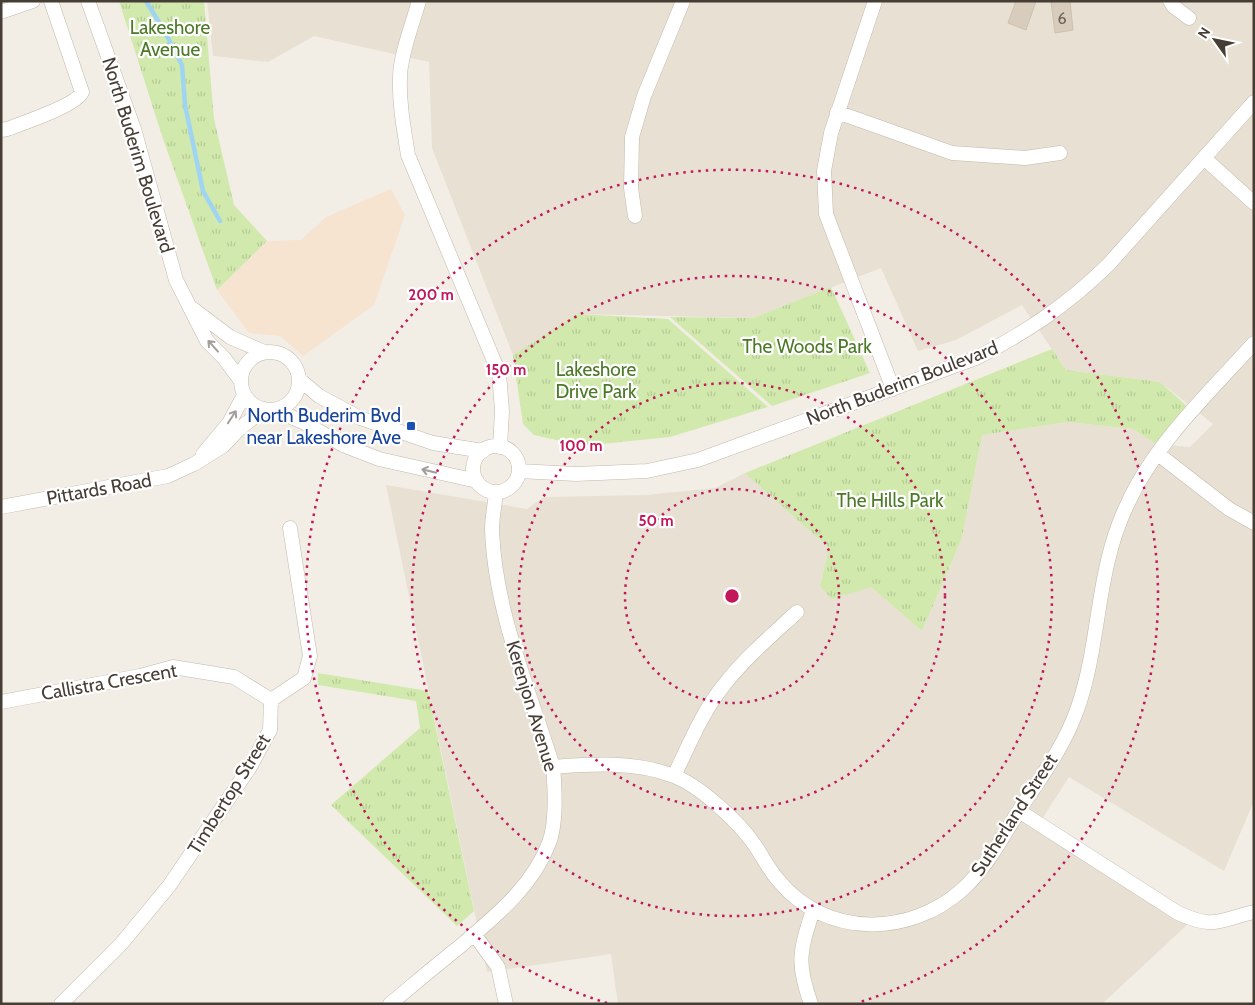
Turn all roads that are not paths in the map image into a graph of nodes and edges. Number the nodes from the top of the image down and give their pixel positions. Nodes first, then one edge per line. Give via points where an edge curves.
1 (33, 1) edge
2 (51, 1) edge
3 (88, 1) edge
4 (419, 1) edge
5 (683, 1) edge
6 (875, 1) edge
7 (1170, 1) edge
8 (1, 12) edge
9 (1189, 18) dead end
10 (1254, 102) edge
11 (837, 112) junction
12 (1, 130) edge
13 (1060, 153) dead end
14 (1204, 158) junction
15 (1254, 203) edge
16 (635, 216) dead end
17 (191, 307) junction
18 (1254, 343) edge
19 (264, 352) junction
20 (299, 379) junction
21 (242, 388) junction
22 (893, 388) junction
23 (269, 409) junction
24 (500, 447) junction
25 (483, 451) junction
26 (1158, 454) junction
27 (194, 464) junction
28 (519, 471) junction
29 (477, 481) junction
30 (496, 492) junction
31 (1, 506) edge
32 (1254, 523) edge
33 (290, 528) dead end
34 (797, 612) dead end
35 (271, 700) junction
36 (1, 702) edge
37 (552, 767) junction
38 (674, 776) junction
39 (1019, 812) junction
40 (813, 910) junction
41 (1254, 912) edge
42 (474, 934) junction
43 (61, 1004) edge
44 (390, 1004) edge
45 (506, 1004) edge
46 (811, 1004) edge

1 - 8 street
2 - 12 street via 82,92 69,104
3 - 17 street, North Buderim Boulevard via 134,129 176,280
4 - 24 street via 400,76 408,156 499,373
5 - 16 street via 644,96 632,137 631,188
6 - 11 street
7 - 9 street
10 - 14 street, North Buderim Boulevard
11 - 13 street via 952,153 1024,158
11 - 22 street via 824,171 826,214
14 - 15 street
14 - 22 street, North Buderim Boulevard via 1108,265 1056,311 976,358
17 - 19 street, North Buderim Boulevard via 230,337
21 -> 17 street, North Buderim Boulevard via 224,358 207,341
18 - 26 street, Sutherland Street
19 - 20 street via 288,358 294,363
19 - 21 street via 247,362 242,371
20 - 23 street via 295,396 283,407
20 - 25 street via 319,396 360,418 434,443
21 - 23 street via 249,401
27 -> 21 street, Pittards Road via 229,423
22 - 28 street, North Buderim Boulevard via 698,460 670,467 576,474
23 - 27 street, Pittards Road via 238,430 223,446
29 -> 23 street via 380,459 342,445 303,422
24 - 25 street
24 - 28 street via 516,458
25 - 29 street via 473,468
26 - 32 street via 1229,509
26 - 39 street, Sutherland Street via 1127,504 1110,547 1076,712
27 - 31 street, Pittards Road via 168,476
28 - 30 street via 509,488
29 - 30 street via 489,491
30 - 37 street, Kerenjon Avenue via 492,528 497,576 510,638
33 - 35 street via 310,656 304,678
34 - 38 street via 723,686 694,732
35 - 36 street, Callistra Crescent via 234,676 173,667
35 - 43 street, Timbertop Street via 270,730 250,766 169,886 121,944
37 - 38 street, Sutherland Street via 626,765
37 - 42 street, Kerenjon Avenue via 554,812 550,841 535,872 513,900
38 - 40 street, Sutherland Street via 707,797 740,826 780,883
39 - 40 street, Sutherland Street via 966,886 932,910 894,924 868,926
39 - 41 street via 1178,913 1196,921 1220,922
40 - 46 street via 800,953
42 - 44 street, Kerenjon Avenue
42 - 45 street via 498,968

